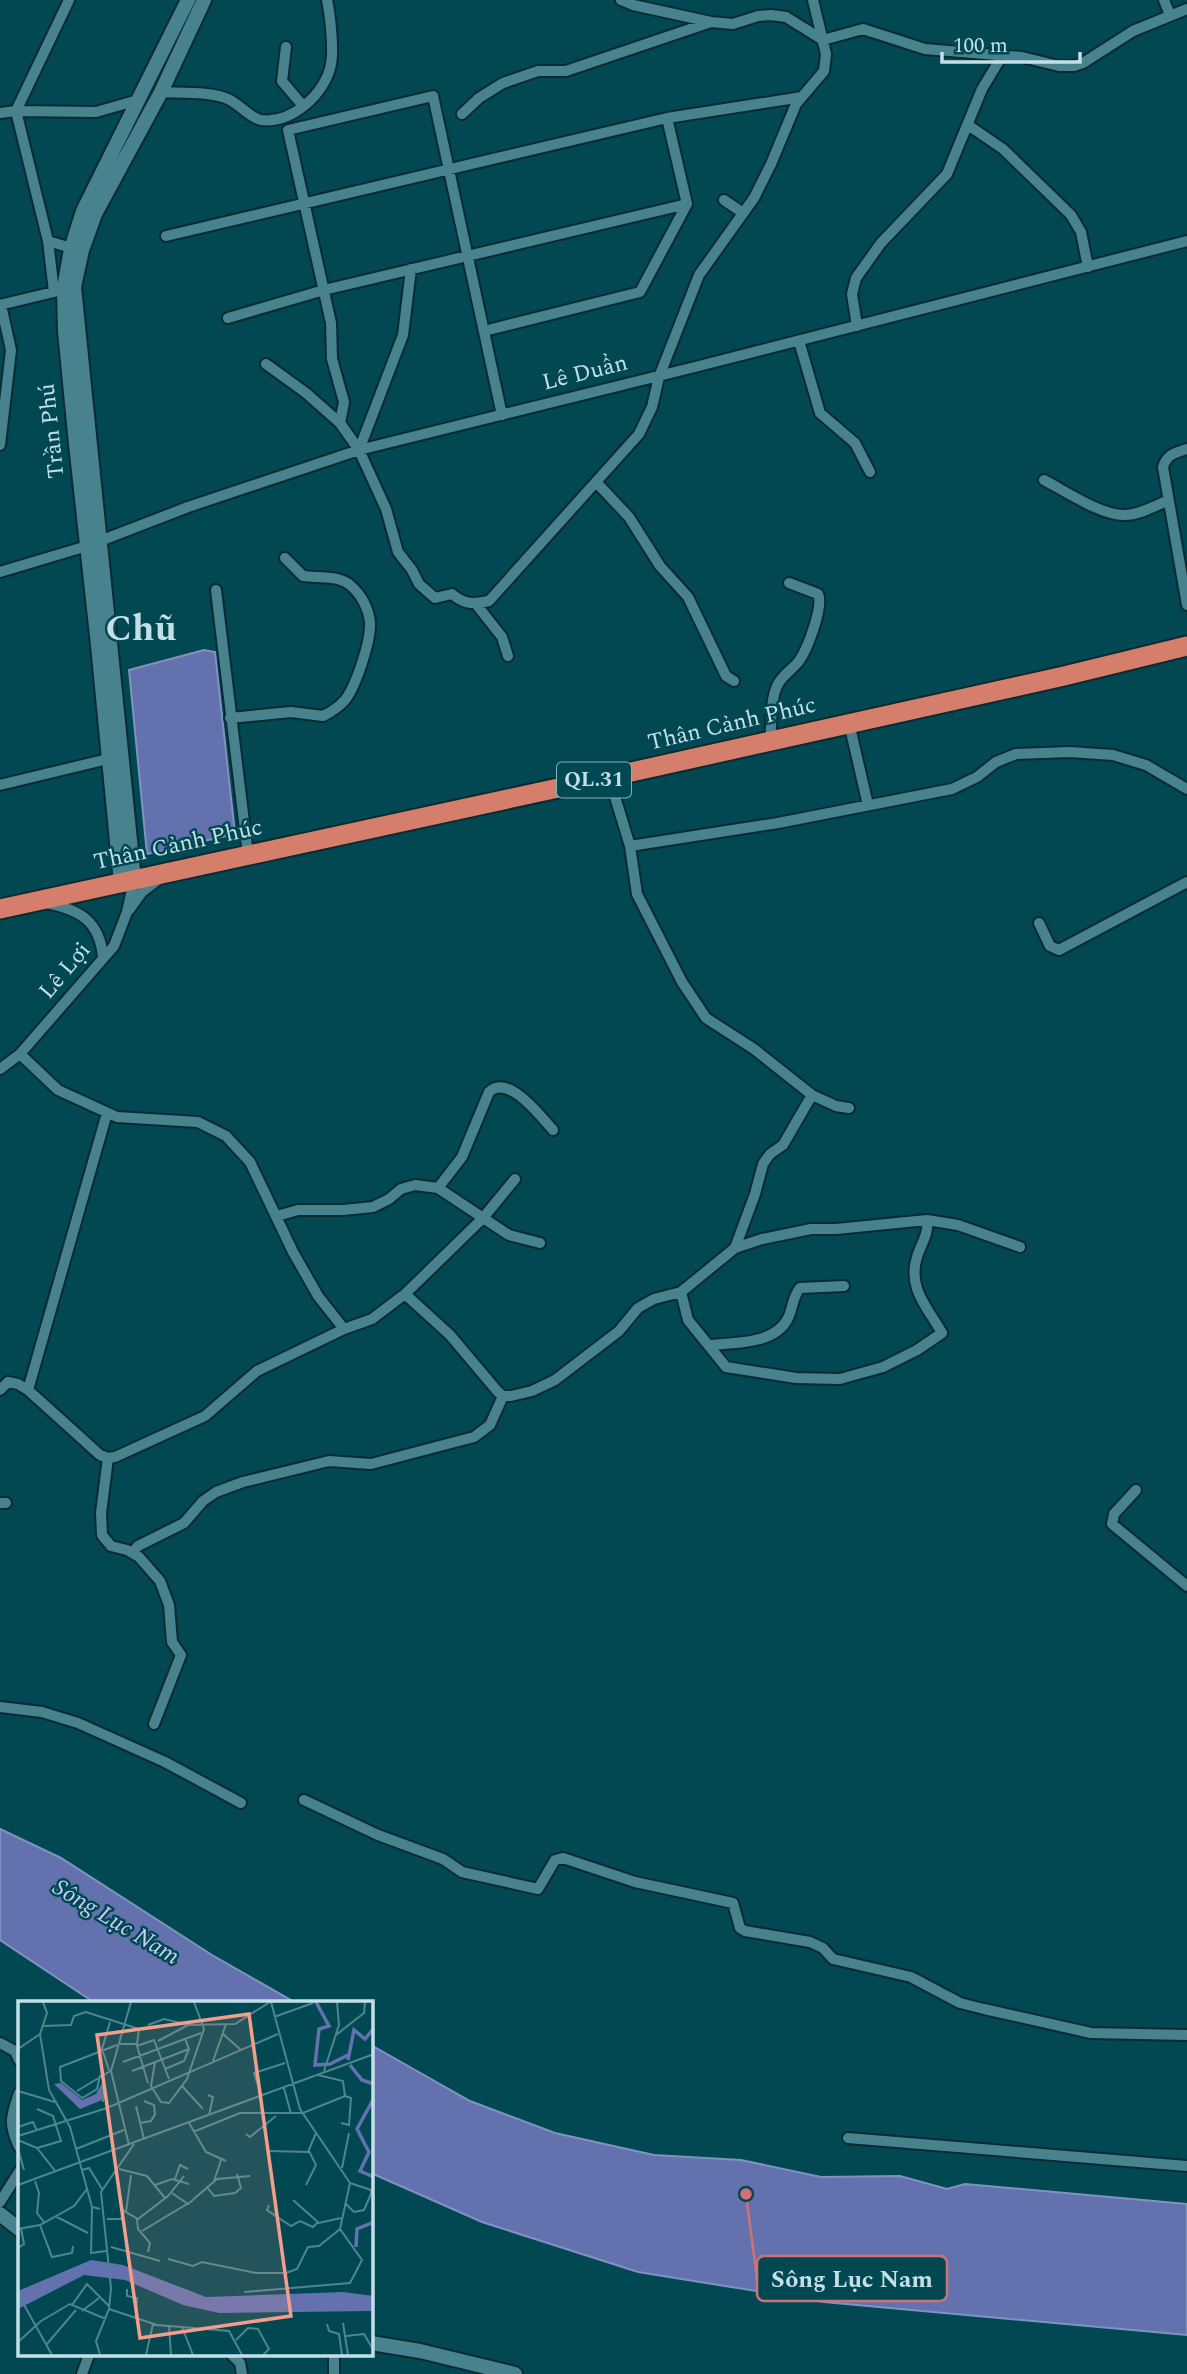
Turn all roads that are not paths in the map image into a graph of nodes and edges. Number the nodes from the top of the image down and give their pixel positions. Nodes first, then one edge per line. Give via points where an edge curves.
1 (69, 0) edge
2 (188, 0) edge
3 (204, 0) edge
4 (327, 0) edge
5 (621, 0) edge
6 (813, 0) edge
7 (1164, 0) edge
8 (1187, 9) edge
9 (1170, 15) junction
10 (711, 23) junction
11 (823, 40) junction
12 (286, 47) dead end
13 (1002, 56) junction
14 (161, 92) junction
15 (802, 97) junction
16 (138, 100) junction
17 (303, 106) junction
18 (16, 111) junction
19 (0, 113) edge
20 (462, 114) dead end
21 (667, 118) junction
22 (968, 125) junction
23 (449, 169) junction
24 (724, 200) dead end
25 (304, 203) junction
26 (687, 204) junction
27 (743, 213) junction
28 (166, 236) dead end
29 (48, 241) junction
30 (1187, 242) edge
31 (76, 250) junction
32 (467, 255) junction
33 (1088, 267) junction
34 (411, 269) junction
35 (64, 289) junction
36 (324, 290) junction
37 (0, 305) edge
38 (228, 318) dead end
39 (857, 326) junction
40 (484, 331) junction
41 (799, 341) junction
42 (5, 353) edge
43 (266, 364) dead end
44 (659, 376) junction
45 (502, 415) junction
46 (340, 423) junction
47 (0, 445) edge
48 (1187, 449) edge
49 (359, 450) junction
50 (870, 472) dead end
51 (1045, 480) dead end
52 (596, 482) junction
53 (1167, 501) junction
54 (1174, 536) junction
55 (1187, 537) edge
56 (93, 543) junction
57 (285, 558) dead end
58 (0, 572) edge
59 (789, 583) dead end
60 (216, 590) dead end
61 (476, 604) junction
62 (1187, 605) edge
63 (1187, 646) edge
64 (508, 656) dead end
65 (734, 681) dead end
66 (230, 719) junction
67 (849, 723) junction
68 (770, 741) junction
69 (116, 757) junction
70 (609, 777) junction
71 (0, 785) edge
72 (1187, 789) edge
73 (868, 805) junction
74 (630, 846) junction
75 (248, 855) junction
76 (167, 872) junction
77 (127, 881) junction
78 (1187, 881) edge
79 (37, 901) junction
80 (0, 909) edge
81 (127, 912) junction
82 (1039, 923) dead end
83 (103, 958) junction
84 (20, 1054) junction
85 (0, 1069) edge
86 (812, 1095) junction
87 (849, 1108) dead end
88 (107, 1113) junction
89 (553, 1130) dead end
90 (515, 1179) dead end
91 (438, 1188) junction
92 (277, 1216) junction
93 (482, 1218) junction
94 (927, 1220) junction
95 (540, 1243) dead end
96 (1020, 1247) dead end
97 (735, 1248) junction
98 (844, 1286) dead end
99 (681, 1292) junction
100 (405, 1294) junction
101 (344, 1329) junction
102 (710, 1345) junction
103 (0, 1390) edge
104 (28, 1390) junction
105 (503, 1396) junction
106 (108, 1458) junction
107 (1136, 1490) dead end
108 (132, 1553) junction
109 (1187, 1586) edge
110 (0, 1707) edge
111 (153, 1724) dead end
112 (304, 1800) dead end
113 (241, 1803) dead end
114 (1187, 2035) edge
115 (0, 2043) edge
116 (18, 2058) edge
117 (18, 2097) edge
118 (848, 2138) dead end
119 (18, 2145) edge
120 (1187, 2166) edge
121 (18, 2174) edge
122 (0, 2202) edge
123 (0, 2214) edge
124 (18, 2228) edge
125 (373, 2343) edge
126 (89, 2356) edge
127 (233, 2356) edge
128 (334, 2356) edge
129 (82, 2374) edge
130 (242, 2374) edge
131 (334, 2374) edge
132 (515, 2374) edge

1 - 18 street
2 - 16 main road, Trần Phú
3 - 14 main road, Trần Phú
4 - 17 street via 332,62 321,86
5 - 10 street
6 - 11 street
7 - 9 street
8 - 9 street
9 - 13 street via 1074,66
10 - 11 street via 786,17
10 - 20 street via 566,71 538,71 503,83
11 - 13 street via 863,29 925,49
11 - 15 street via 824,71
12 - 17 street via 282,81
13 - 22 street
14 - 17 street via 226,98 262,120
14 - 31 main road, Trần Phú
15 - 21 street
15 - 27 street
16 - 18 street via 96,112
16 - 31 main road, Trần Phú via 83,211
18 - 19 street
18 - 29 street, Trần Phú
21 - 23 street
21 - 26 street
22 - 33 street via 1003,149 1071,215 1081,232
22 - 39 street via 947,174 881,243 856,278 852,294
23 - 25 street
23 - 25 street via 433,96 288,130
23 - 32 street
24 - 27 street
25 - 28 street
25 - 36 street
26 - 32 street
26 - 40 street via 640,292
27 - 44 street via 699,275
29 - 31 street
29 - 35 street, Trần Phú
30 - 33 street, Lê Duẩn
31 - 35 main road, Trần Phú
32 - 34 street
32 - 40 street
33 - 39 street, Lê Duẩn
34 - 36 street
34 - 49 street via 403,335
35 - 37 street
35 - 56 main road, Trần Phú via 65,331
36 - 38 street
36 - 46 street via 332,359 344,402
37 - 42 street
39 - 41 street, Lê Duẩn
40 - 45 street
41 - 44 street, Lê Duẩn
41 - 50 street via 820,413 855,443
42 - 47 street
43 - 46 street
44 - 45 street, Lê Duẩn
44 - 52 street via 639,434
45 - 49 street, Lê Duẩn
46 - 49 street
48 - 53 street via 1165,459
49 - 56 street, Lê Duẩn
49 - 61 street via 386,509 398,552 419,584 435,598 452,594 463,603
51 - 53 street via 1123,516
52 - 61 street via 489,601
52 - 65 street via 629,517 660,566 688,597 726,676
53 - 54 street
54 - 55 street
54 - 62 street
56 - 58 street, Lê Duẩn
56 - 69 main road, Trần Phú
57 - 66 street via 303,576 337,579 362,599 370,629 356,678 345,700 323,716 291,712
59 - 68 street via 818,594 819,610 803,654 777,686
60 - 66 street
61 - 64 street via 502,637
63 - 67 highway, Thân Cảnh Phúc / QL.31
66 - 75 street
67 - 68 highway, Thân Cảnh Phúc / QL.31
67 - 73 street
68 - 70 highway, Thân Cảnh Phúc / QL.31
69 - 71 street
69 - 77 main road, Trần Phú
70 - 74 street
70 - 75 highway, Thân Cảnh Phúc / QL.31
72 - 73 street via 1146,765 1113,755 1041,752 996,762 952,789
73 - 74 street
74 - 86 street via 637,894 706,1018
75 - 76 highway, Thân Cảnh Phúc / QL.31
76 - 77 highway, Thân Cảnh Phúc / QL.31
76 - 81 street, Lê Lợi via 142,892
77 - 79 highway, Thân Cảnh Phúc / QL.31
77 - 81 street
78 - 82 street via 1059,950 1050,946
79 - 80 highway, Thân Cảnh Phúc / QL.31
79 - 83 street via 73,909 92,925
81 - 83 street, Lê Lợi via 119,937
83 - 84 street, Lê Lợi
84 - 85 street, Lê Lợi
84 - 88 street via 58,1090
86 - 87 street
86 - 97 street via 783,1144 763,1164
88 - 92 street via 198,1122 226,1136 250,1163
88 - 104 street
89 - 91 street via 530,1102 494,1088 462,1157
90 - 93 street
91 - 92 street via 415,1185 401,1189 373,1207 298,1210
91 - 93 street
92 - 101 street via 318,1296
93 - 95 street via 509,1235
93 - 100 street
94 - 96 street via 958,1225
94 - 97 street via 811,1229
94 - 102 street via 913,1275 916,1292 942,1333 917,1350 883,1367 823,1379 733,1370
97 - 99 street
98 - 102 street via 800,1288 790,1316 774,1332 743,1343
99 - 102 street via 688,1320
99 - 105 street via 638,1308 619,1332 555,1380 532,1391
100 - 101 street via 372,1319
100 - 105 street via 450,1335
101 - 106 street via 257,1371 205,1416
103 - 104 street via 8,1382
104 - 106 street
105 - 108 street via 490,1425 474,1437 371,1464 329,1461 243,1482 216,1492 184,1523
106 - 108 street via 102,1535 111,1546
107 - 109 street via 1114,1514 1112,1524
108 - 111 street via 165,1590 172,1642 181,1655
110 - 113 street via 42,1712 78,1723
112 - 114 street via 486,1879 538,1889 555,1860 563,1858 635,1882 733,1903 745,1931 810,1942 833,1959 911,1978 960,2003 1091,2033
115 - 116 street via 15,2050
117 - 119 street via 11,2122
118 - 120 street
121 - 122 street
123 - 124 main road
125 - 132 main road
126 - 129 street
127 - 130 street
128 - 131 street

